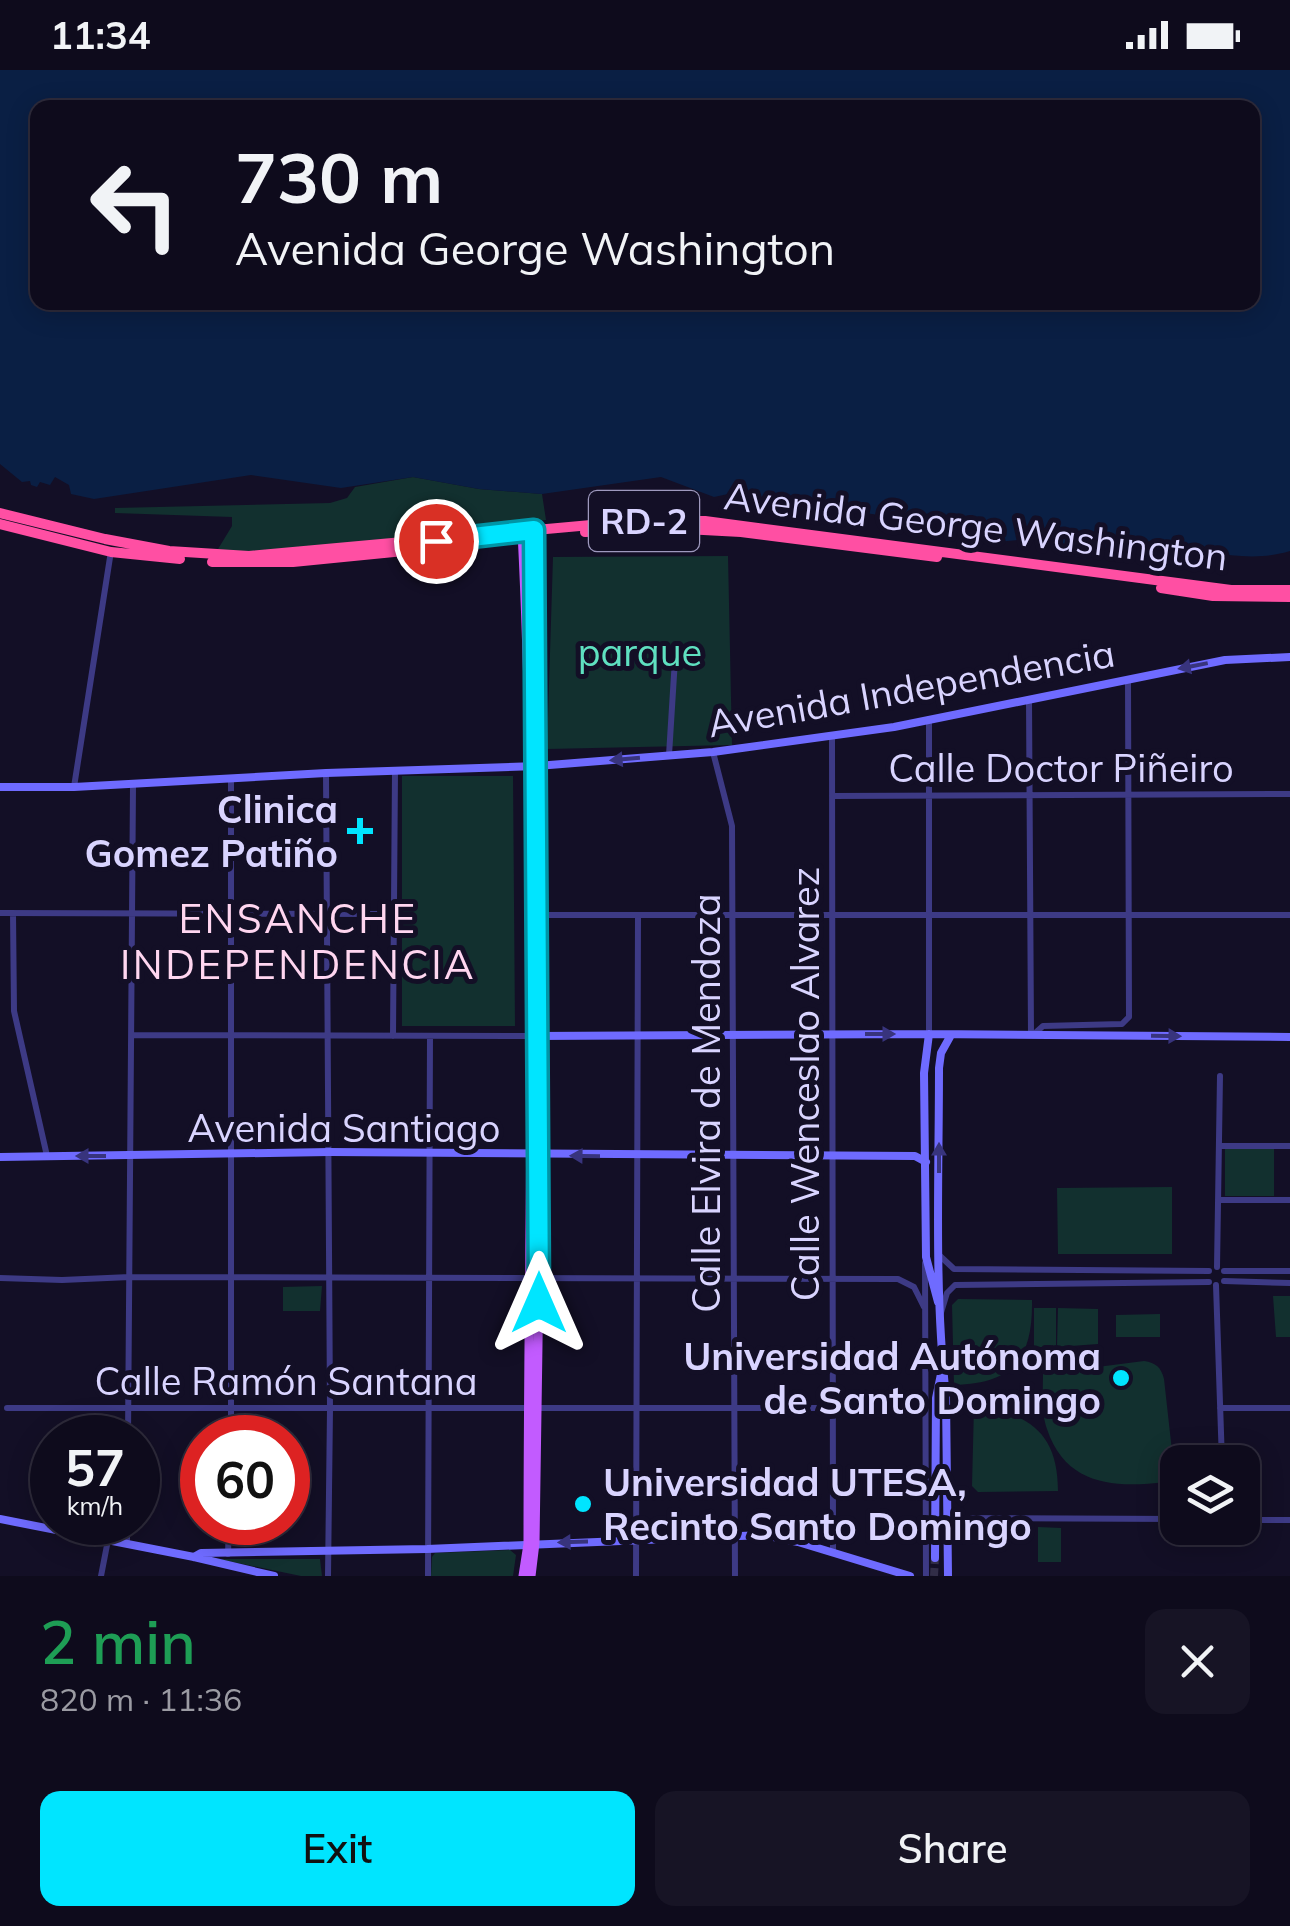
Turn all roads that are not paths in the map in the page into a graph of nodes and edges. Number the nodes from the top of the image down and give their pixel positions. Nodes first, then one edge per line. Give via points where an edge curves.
1 (0, 513) edge
2 (0, 524) edge
3 (528, 534) junction
4 (112, 546) junction
5 (1290, 593) edge
6 (1290, 658) edge
7 (675, 659) dead end
8 (1128, 679) junction
9 (1029, 698) junction
10 (929, 719) junction
11 (832, 734) junction
12 (713, 752) junction
13 (668, 755) junction
14 (533, 766) junction
15 (395, 771) junction
16 (326, 773) junction
17 (231, 779) junction
18 (132, 785) junction
19 (0, 786) edge
20 (74, 787) junction
21 (1290, 794) edge
22 (1128, 795) junction
23 (832, 796) junction
24 (931, 796) junction
25 (1030, 796) junction
26 (13, 912) junction
27 (0, 913) edge
28 (133, 914) junction
29 (231, 914) junction
30 (329, 914) junction
31 (394, 914) junction
32 (732, 915) junction
33 (832, 915) junction
34 (931, 915) junction
35 (1030, 915) junction
36 (1128, 915) junction
37 (1290, 915) edge
38 (538, 916) junction
39 (638, 916) junction
40 (929, 1034) junction
41 (951, 1034) junction
42 (133, 1035) junction
43 (733, 1035) junction
44 (832, 1035) junction
45 (1032, 1035) junction
46 (232, 1036) junction
47 (330, 1036) junction
48 (393, 1036) junction
49 (430, 1036) junction
50 (534, 1036) junction
51 (638, 1036) junction
52 (1290, 1038) edge
53 (1220, 1076) dead end
54 (1219, 1146) junction
55 (1290, 1146) edge
56 (330, 1152) junction
57 (429, 1154) junction
58 (534, 1155) junction
59 (0, 1156) edge
60 (47, 1156) junction
61 (131, 1156) junction
62 (233, 1156) junction
63 (637, 1156) junction
64 (832, 1156) junction
65 (733, 1157) junction
66 (926, 1162) junction
67 (1218, 1200) junction
68 (1290, 1200) edge
69 (939, 1256) junction
70 (926, 1257) junction
71 (954, 1269) junction
72 (1064, 1270) junction
73 (1077, 1270) junction
74 (1217, 1270) junction
75 (1290, 1270) edge
76 (130, 1277) junction
77 (0, 1278) edge
78 (535, 1278) junction
79 (232, 1279) junction
80 (430, 1279) junction
81 (638, 1279) junction
82 (734, 1279) junction
83 (832, 1279) junction
84 (330, 1280) junction
85 (1217, 1283) junction
86 (1290, 1283) edge
87 (954, 1284) junction
88 (1064, 1284) junction
89 (1078, 1284) junction
90 (938, 1302) junction
91 (924, 1306) junction
92 (940, 1317) junction
93 (941, 1374) junction
94 (7, 1408) dead end
95 (638, 1408) junction
96 (735, 1408) junction
97 (832, 1408) junction
98 (925, 1408) junction
99 (1220, 1408) junction
100 (1290, 1408) edge
101 (129, 1409) junction
102 (330, 1409) junction
103 (430, 1409) junction
104 (532, 1409) junction
105 (232, 1410) junction
106 (129, 1415) edge
107 (232, 1415) edge
108 (1221, 1445) edge
109 (948, 1518) junction
110 (0, 1519) edge
111 (1160, 1520) edge
112 (1260, 1520) edge
113 (1290, 1520) edge
114 (30, 1525) edge
115 (735, 1536) junction
116 (638, 1540) junction
117 (531, 1544) junction
118 (107, 1545) edge
119 (131, 1545) edge
120 (228, 1545) edge
121 (427, 1549) junction
122 (329, 1552) junction
123 (832, 1553) junction
124 (228, 1554) junction
125 (194, 1557) junction
126 (935, 1558) tunnel mouth
127 (101, 1576) edge
128 (274, 1576) edge
129 (328, 1576) edge
130 (428, 1576) edge
131 (523, 1576) edge
132 (531, 1576) edge
133 (636, 1576) edge
134 (735, 1576) edge
135 (910, 1576) edge
136 (926, 1576) edge
137 (948, 1576) edge

1 - 4 highway, Avenida George Washington / RD-2
2 - 4 highway, Avenida George Washington / RD-2
3 - 4 highway, Avenida George Washington / RD-2 via 235,564
3 - 5 highway, Avenida George Washington / RD-2 via 741,532 1214,596
3 - 14 main road
4 - 20 street
6 -> 8 main road, Avenida Independencia via 1225,660
7 - 13 street
8 - 9 main road, Avenida Independencia
8 - 22 street
9 - 10 main road, Avenida Independencia
9 - 25 street
10 - 11 main road, Avenida Independencia
10 - 24 street
11 - 12 main road, Avenida Independencia
11 - 23 street, Calle Wenceslao Alvarez
12 - 13 main road, Avenida Independencia
12 - 32 street, Calle Elvira de Mendoza via 732,826
13 -> 14 main road, Avenida Independencia
14 - 15 main road, Avenida Independencia
14 - 38 main road
14 - 50 main road
15 - 16 main road, Avenida Independencia
15 - 31 street
16 - 17 main road, Avenida Independencia
16 - 30 street
17 - 18 main road, Avenida Independencia
17 - 29 street
18 - 20 main road, Avenida Independencia
18 - 28 street
19 - 20 main road, Avenida Independencia
21 - 22 street, Calle Doctor Piñeiro
22 - 25 street, Calle Doctor Piñeiro
22 - 36 street
23 - 24 street, Calle Doctor Piñeiro
23 - 33 street, Calle Wenceslao Alvarez
24 - 25 street, Calle Doctor Piñeiro
24 - 34 street
25 - 35 street
26 - 27 street
26 - 28 street
26 - 60 street via 14,1011
28 - 29 street
28 - 42 street
29 - 30 street
29 - 46 street
30 - 31 street
30 - 47 street
31 - 48 street
32 - 33 street
32 - 39 street
32 - 43 street, Calle Elvira de Mendoza
33 - 34 street
33 - 44 street, Calle Wenceslao Alvarez
34 - 35 street
34 - 40 street
35 - 36 street
35 - 45 street
36 - 37 street
36 - 45 street via 1129,1017 1122,1024 1043,1026
38 - 39 street
38 - 50 main road
39 - 51 street
40 - 41 main road
44 -> 40 main road
40 - 66 main road
41 - 45 main road
69 -> 41 main road via 939,1068
42 - 46 street
42 - 61 street
43 - 44 main road
43 - 51 main road
43 - 65 street, Calle Elvira de Mendoza
44 - 64 street, Calle Wenceslao Alvarez
45 -> 52 main road
46 - 47 street
46 - 62 street
47 - 48 street
47 - 56 street
48 - 49 street
49 - 50 street
49 - 57 street
50 - 51 main road
50 - 58 main road
51 - 63 street
53 - 54 street
54 - 55 street
54 - 67 street
56 - 57 main road, Avenida Santiago
56 - 62 main road, Avenida Santiago
56 - 84 street
57 - 58 main road, Avenida Santiago
57 - 80 street
63 -> 58 main road, Avenida Santiago
58 - 78 main road
59 - 60 main road, Avenida Santiago
61 -> 60 main road, Avenida Santiago
61 - 62 main road, Avenida Santiago
61 - 76 street
62 - 79 street
63 - 65 main road, Avenida Santiago
63 - 81 street
64 - 65 main road, Avenida Santiago
64 - 66 main road, Avenida Santiago via 916,1156
64 - 83 street, Calle Wenceslao Alvarez
65 - 82 street, Calle Elvira de Mendoza
66 - 70 main road
67 - 68 street
67 - 74 street
69 - 71 street
69 - 90 main road
70 - 90 main road
70 - 91 street
71 - 72 street
71 - 87 street
72 - 73 street
72 - 88 street
73 - 74 street
73 - 89 street
74 - 75 street
74 - 85 street
74 - 85 street
76 - 77 street
76 - 79 street
76 - 101 street
78 - 80 street
78 - 81 street
78 - 104 main road
79 - 84 street
79 - 105 street
80 - 84 street
80 - 103 street
81 - 82 street
81 - 95 street
82 - 83 street
82 - 96 street, Calle Elvira de Mendoza
83 - 91 street via 898,1279 914,1287
83 - 97 street, Calle Wenceslao Alvarez
84 - 102 street
85 - 86 street
85 - 89 street
85 - 99 street
87 - 88 street
87 - 92 street
88 - 89 street
90 - 92 main road
91 - 98 street
92 - 93 main road
93 - 109 main road
93 - 126 main road
94 - 101 street, Calle Ramón Santana
95 - 96 street, Calle Ramón Santana
95 - 104 street, Calle Ramón Santana
95 - 116 street
96 - 97 street, Calle Ramón Santana
96 - 115 street, Calle Elvira de Mendoza
97 - 98 street, Calle Ramón Santana
97 - 123 street, Calle Wenceslao Alvarez
98 - 136 street
99 - 100 street
99 - 108 street
101 - 105 street, Calle Ramón Santana
101 - 106 street
102 - 103 street, Calle Ramón Santana
102 - 105 street, Calle Ramón Santana
102 - 122 street
103 - 104 street, Calle Ramón Santana
103 - 121 street
104 - 117 main road
105 - 107 street
109 - 111 street
109 - 137 main road
110 - 114 main road
112 - 113 street
115 - 116 main road
115 - 123 main road via 780,1538
115 - 134 street, Calle Elvira de Mendoza
116 -> 117 main road
116 - 133 street
117 - 121 main road
117 - 131 main road
117 - 132 main road
118 - 127 street
119 - 125 main road
120 - 124 street
121 - 122 main road
121 - 130 street
122 - 124 main road
122 - 129 street
123 - 135 main road
124 - 125 main road
125 - 128 main road

